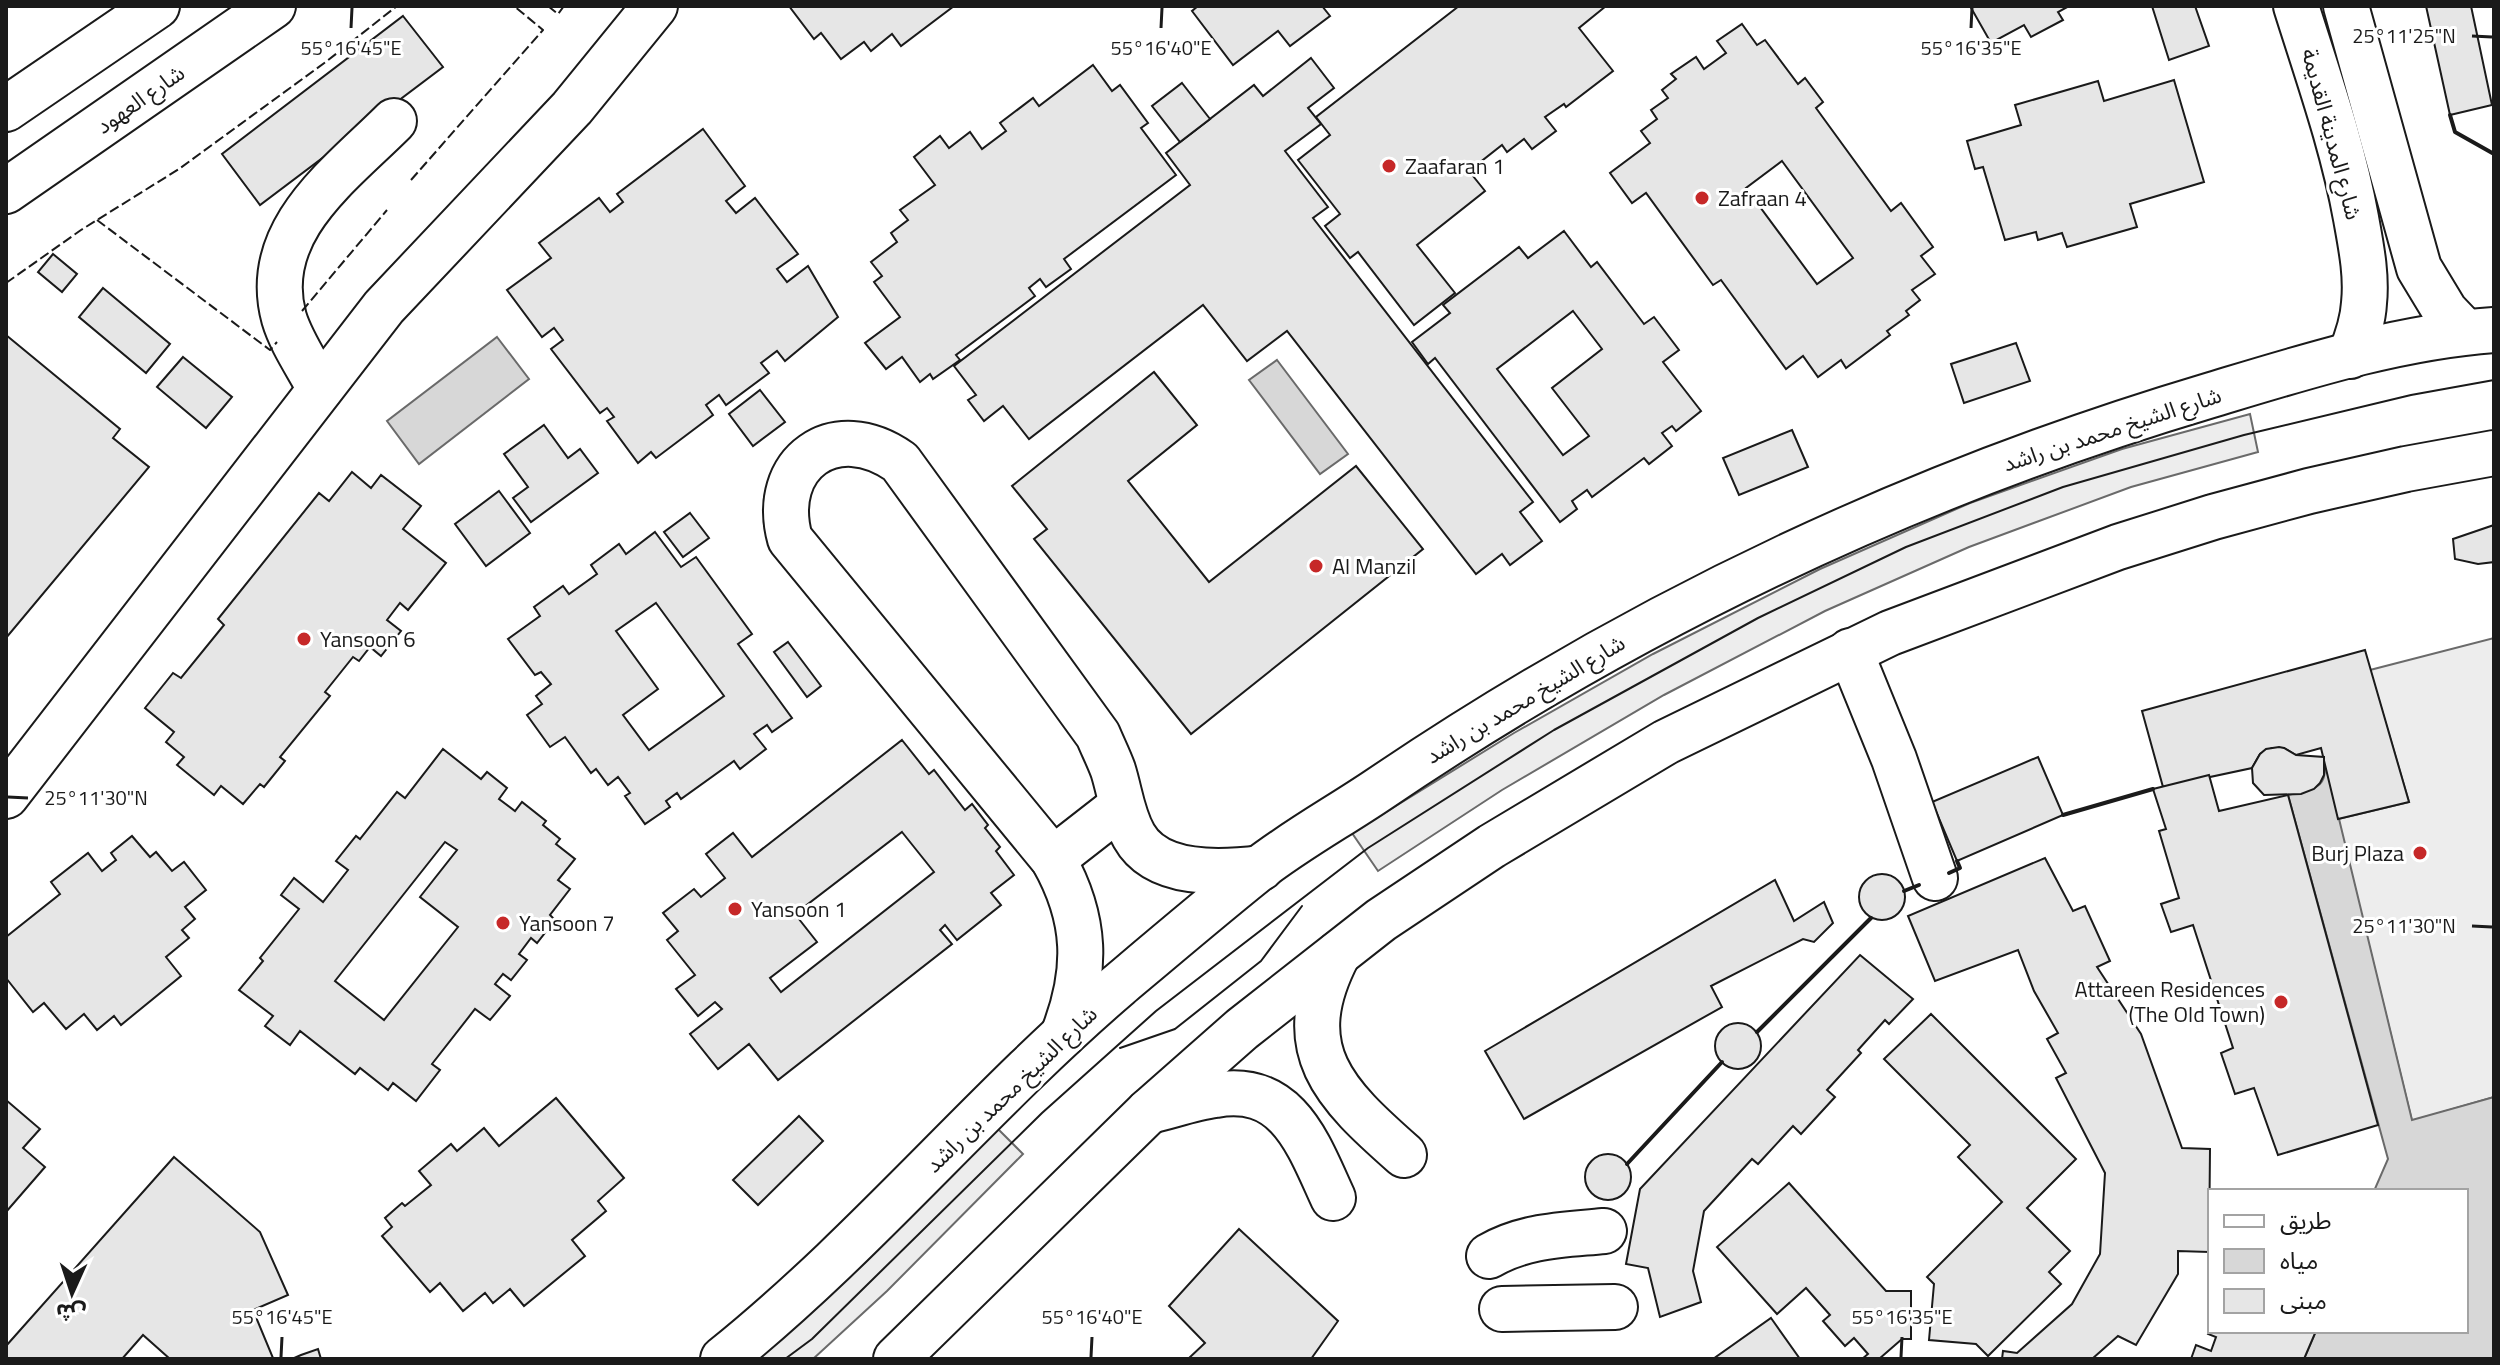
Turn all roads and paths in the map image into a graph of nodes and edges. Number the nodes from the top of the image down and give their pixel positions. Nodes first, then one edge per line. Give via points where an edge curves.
1 (157, 6) edge
2 (273, 6) edge
3 (655, 6) edge
4 (2296, 6) edge
5 (2346, 6) edge
6 (6, 109) edge
7 (394, 121) dead end
8 (6, 191) edge
9 (2480, 331) edge
10 (2350, 356) junction
11 (320, 389) junction
12 (2494, 453) edge
13 (1850, 651) junction
14 (6, 796) edge
15 (1121, 806) junction
16 (1053, 859) junction
17 (1261, 868) junction
18 (1935, 878) dead end
19 (1338, 954) junction
20 (1063, 1035) junction
21 (1149, 1111) junction
22 (1404, 1155) dead end
23 (1333, 1198) dead end
24 (1604, 1231) dead end
25 (1489, 1256) dead end
26 (1615, 1307) dead end
27 (1502, 1309) dead end
28 (925, 1342) edge
29 (723, 1359) edge
30 (896, 1359) edge

1 - 6 main road
2 - 8 main road, شارع العهود
3 - 11 main road via 572,108 384,307
4 - 10 main road, شارع المدينة القديمة via 2346,168 2360,241 2364,303
5 - 9 main road via 2419,268 2445,311
7 - 11 main road via 310,205 293,229 283,257 284,316
9 - 10 main road, شارع الشيخ محمد بن راشد
10 - 17 main road, شارع الشيخ محمد بن راشد via 2128,420 1936,491 1776,561 1553,679
11 - 14 main road
12 - 13 main road via 2378,475 2213,517 2025,581
13 - 18 main road
13 - 19 main road via 1666,742 1578,793 1381,920
15 - 16 main road
15 - 16 main road via 1098,735 900,462 883,450 842,443 804,462 785,498 790,539
15 - 17 main road via 1135,839 1160,861 1228,872
16 - 20 main road via 1068,886 1081,945 1080,976
17 - 20 main road, شارع الشيخ محمد بن راشد
19 - 21 main road
19 - 22 main road via 1317,1010 1325,1068 1340,1094
20 - 29 main road, شارع الشيخ محمد بن راشد via 859,1238
21 - 23 main road via 1217,1094 1244,1094 1270,1102 1292,1119 1307,1141
21 - 28 main road
24 - 25 main road via 1535,1238
26 - 27 main road
28 - 30 main road

